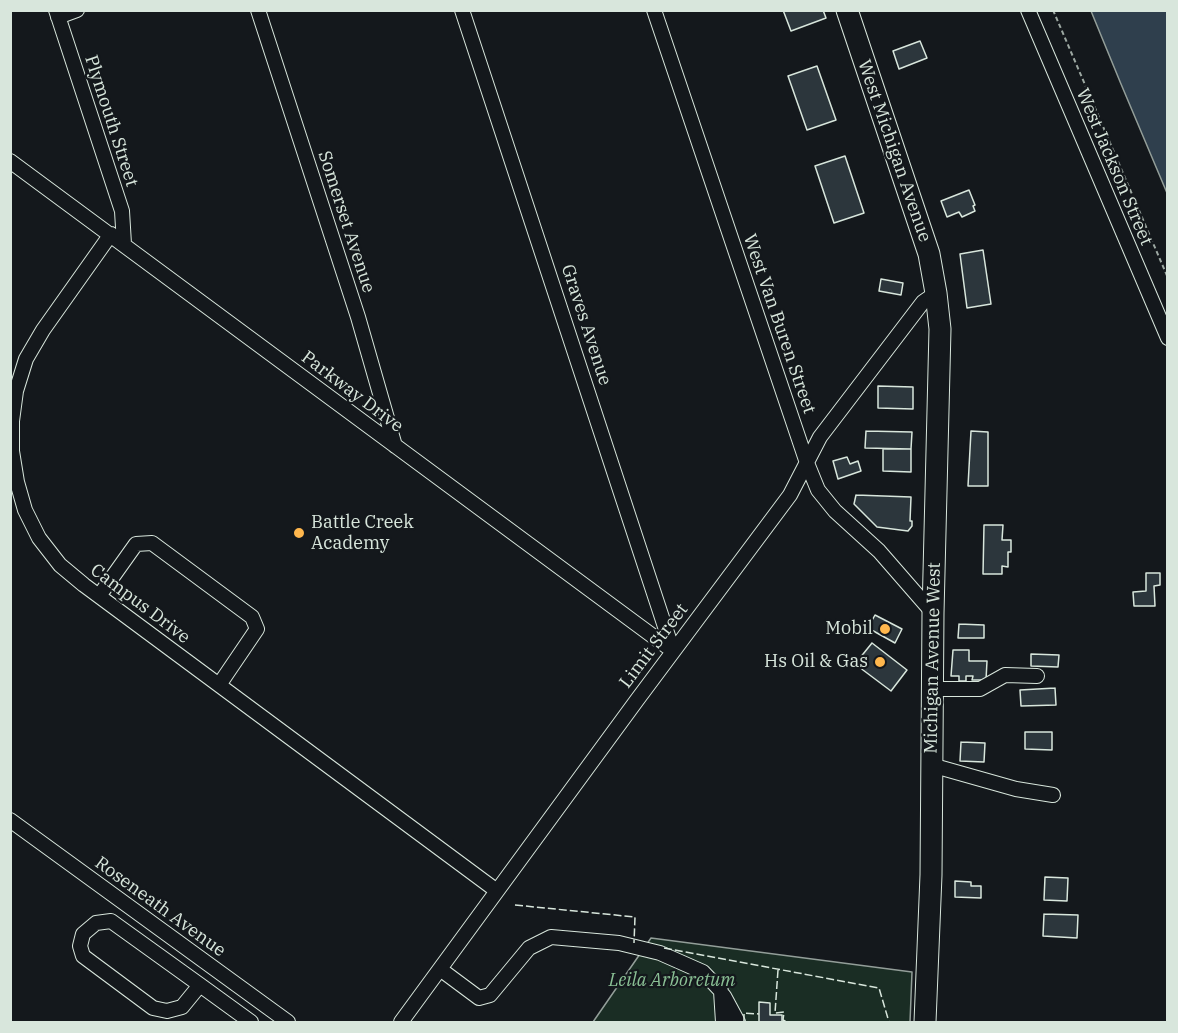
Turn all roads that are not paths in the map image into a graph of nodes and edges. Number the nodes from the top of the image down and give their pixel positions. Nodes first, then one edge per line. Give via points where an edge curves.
1 (77, 10) edge
2 (258, 10) edge
3 (462, 10) edge
4 (654, 10) edge
5 (847, 10) edge
6 (1028, 10) edge
7 (57, 14) edge
8 (10, 161) edge
9 (111, 234) junction
10 (124, 244) junction
11 (936, 292) junction
12 (1167, 338) edge
13 (395, 446) junction
14 (807, 464) junction
15 (99, 596) junction
16 (933, 613) junction
17 (673, 651) junction
18 (1037, 676) dead end
19 (219, 685) junction
20 (932, 689) junction
21 (932, 765) junction
22 (1053, 795) dead end
23 (10, 820) edge
24 (497, 891) junction
25 (440, 969) junction
26 (200, 985) junction
27 (721, 992) junction
28 (252, 1023) edge
29 (288, 1023) edge
30 (401, 1023) edge
31 (723, 1023) edge
32 (738, 1023) edge
33 (925, 1023) edge

1 - 7 street
2 - 13 street, Somerset Avenue via 358,317
3 - 17 street, Graves Avenue
4 - 14 street, West Van Buren Street
5 - 11 highway, West Michigan Avenue via 929,254
6 - 12 street, West Jackson Street
7 - 10 street, Plymouth Street via 122,211
8 - 9 street, Parkway Drive
9 - 10 street, Parkway Drive
9 - 15 street, Campus Drive via 26,359 12,421 12,451 25,510 39,538 60,565
10 - 13 street, Parkway Drive
11 - 14 street, Limit Street via 923,302 820,437
11 - 16 highway, Michigan Avenue West via 940,329
13 - 17 street, Parkway Drive
14 - 16 street, West Van Buren Street via 818,490 835,511 879,551
14 - 17 street, Limit Street via 790,495
15 - 19 street, Campus Drive
15 - 19 street via 136,544 152,543 161,549 252,617 256,629
16 - 20 highway, Michigan Avenue West
17 - 24 street, Limit Street
18 - 20 street via 1005,675 980,688
19 - 24 street, Campus Drive
20 - 21 highway, Michigan Avenue West
21 - 22 street via 1016,789
21 - 33 highway, Michigan Avenue West
23 - 29 street, Roseneath Avenue
24 - 25 street, Limit Street
25 - 27 street via 479,998 490,995 529,948 551,937 660,953 703,972
25 - 30 street, Limit Street
26 - 26 street via 111,921 96,922 83,934 83,956 153,1008 182,1008
26 - 28 street
27 - 31 street
27 - 32 street

